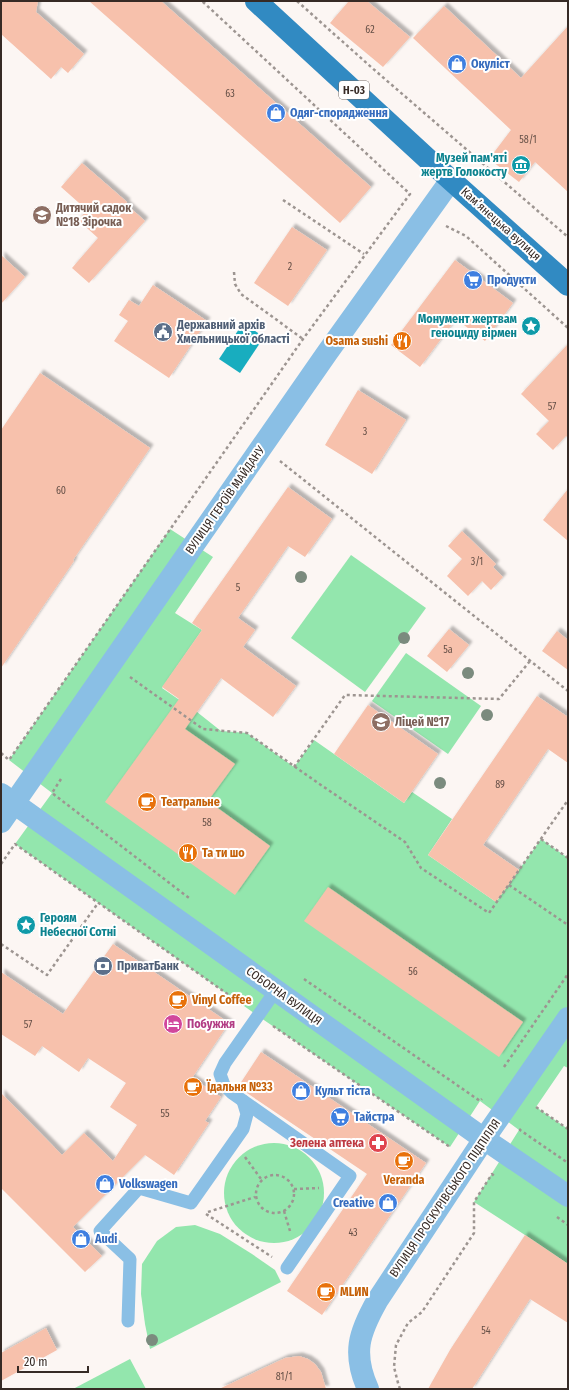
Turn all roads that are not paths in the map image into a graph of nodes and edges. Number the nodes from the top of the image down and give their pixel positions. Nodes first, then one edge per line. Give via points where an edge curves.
1 (256, 1) edge
2 (451, 180) junction
3 (568, 285) edge
4 (8, 798) edge
5 (1, 822) edge
6 (276, 990) junction
7 (568, 1018) edge
8 (243, 1101) junction
9 (484, 1139) junction
10 (568, 1196) edge
11 (287, 1268) road end
12 (128, 1321) dead end
13 (368, 1389) edge

1 - 2 main road, Камʼянецька вулиця / Н-03
2 - 3 main road, Камʼянецька вулиця / Н-03
2 - 4 street, ВУЛИЦЯ ГЕРОЇВ МАЙДАНУ
4 - 5 street, ВУЛИЦЯ ГЕРОЇВ МАЙДАНУ
4 - 6 street, СОБОРНА ВУЛИЦЯ
6 - 8 lane via 220,1074 224,1086
6 - 9 street, СОБОРНА ВУЛИЦЯ
7 - 9 street, ВУЛИЦЯ ПРОСКУРІВСЬКОГО ПІДПІЛЛЯ
8 - 11 lane via 350,1176
8 - 12 lane via 247,1114 243,1129 191,1203 138,1188 100,1231 130,1259
9 - 10 street, СОБОРНА ВУЛИЦЯ
9 - 13 street, ВУЛИЦЯ ПРОСКУРІВСЬКОГО ПІДПІЛЛЯ via 365,1322 359,1356 360,1368

